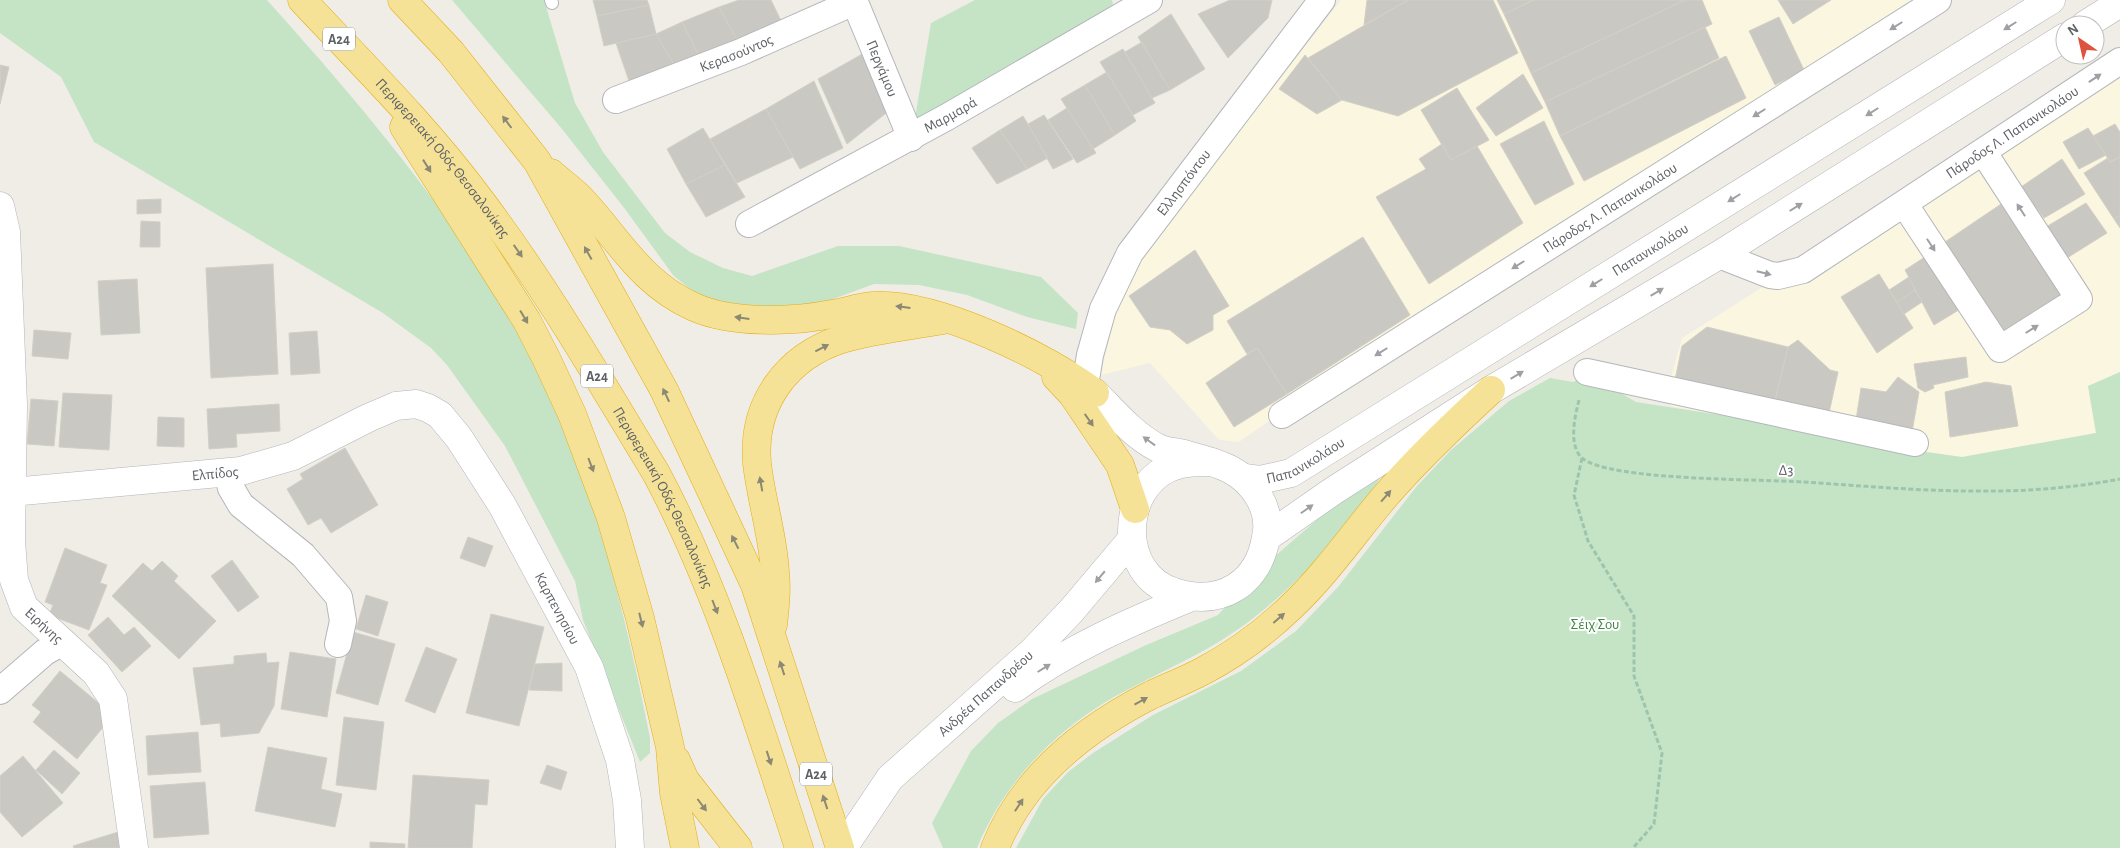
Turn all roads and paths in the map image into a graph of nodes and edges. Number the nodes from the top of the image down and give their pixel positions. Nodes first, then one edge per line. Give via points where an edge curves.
1 (302, 0) edge
2 (402, 0) edge
3 (1149, 0) edge
4 (1322, 0) edge
5 (1938, 0) edge
6 (2051, 0) edge
7 (854, 1) edge
8 (2120, 3) edge
9 (2101, 15) edge
10 (2055, 43) edge
11 (2120, 62) edge
12 (376, 78) junction
13 (616, 100) dead end
14 (911, 138) junction
15 (1984, 153) junction
16 (537, 161) junction
17 (1905, 204) junction
18 (0, 206) edge
19 (748, 224) dead end
20 (1719, 255) junction
21 (950, 319) junction
22 (1036, 355) junction
23 (1587, 372) joint
24 (1090, 389) junction
25 (1491, 390) junction
26 (416, 404) joint
27 (1282, 415) dead end
28 (1915, 443) dead end
29 (1582, 458) junction
30 (1212, 462) junction
31 (228, 472) junction
32 (1244, 478) junction
33 (2120, 479) edge
34 (6, 493) edge
35 (1135, 509) junction
36 (1266, 537) junction
37 (1132, 540) junction
38 (1191, 597) junction
39 (772, 636) junction
40 (63, 642) junction
41 (338, 644) dead end
42 (0, 691) edge
43 (670, 747) junction
44 (134, 848) edge
45 (630, 848) edge
46 (685, 848) edge
47 (738, 848) edge
48 (798, 848) edge
49 (842, 848) edge
50 (861, 848) edge
51 (995, 848) edge
52 (1633, 848) edge

1 - 12 highway, Περιφερειακή Οδός Θεσσαλονίκης / Α24
16 -> 2 highway, Α24 via 451,52
3 - 14 street, Μαρμαρά
4 - 24 street, Ελλησπόντου via 1130,253 1103,309 1090,355
5 -> 27 street, Πάροδος Λ. Παπανικολάου
6 -> 32 main road, Παπανικολάου via 1291,473 1260,480
7 - 13 street, Κερασούντος via 750,48
7 - 14 street, Περγάμου
8 - 9 main road
20 -> 10 main road
15 -> 11 street, Πάροδος Λ. Παπανικολάου
12 -> 43 highway via 527,321 572,414 627,571
12 -> 48 highway, Περιφερειακή Οδός Θεσσαλονίκης / Α24 via 444,154 520,253 656,472 704,580 754,712
14 - 19 street, Μαρμαρά
15 - 17 street, Πάροδος Λ. Παπανικολάου
17 -> 15 street via 2000,349 2079,299
21 -> 16 highway via 906,307 875,306 832,314 756,320 696,308 677,299 644,274 580,199
39 -> 16 highway, Α24 via 755,585 664,390
20 -> 17 street, Πάροδος Λ. Παπανικολάου via 1760,273 1791,274 1814,264
18 - 34 main road, Ειρήνης via 6,232 13,405
25 -> 20 main road
21 - 22 highway
39 -> 21 highway via 775,571 757,462 759,430 771,393 782,376 824,347 849,338
22 - 24 highway
22 -> 35 highway via 1072,394 1120,465
23 - 28 street
23 - 29 path via 1573,431 1576,449
30 -> 24 main road via 1158,448 1128,426
36 -> 25 main road via 1333,490
51 -> 25 highway via 1022,799 1058,758 1101,724 1202,671 1265,631 1318,580 1404,475
26 - 31 main road, Ελπίδος via 385,410 308,450 276,462
26 - 45 main road, Καρπενησίου via 440,415 459,438 502,505 589,667 620,760
29 - 33 path, Δ3 via 1624,472 1937,491 2081,487
29 - 52 path via 1574,495 1588,541 1634,616 1634,676 1662,753 1654,824
30 - 32 main road via 1234,470
30 - 35 main road via 1190,462 1170,468 1152,480
31 - 34 main road, Ελπίδος
31 - 41 street via 231,488 241,505 303,555 338,597 343,621
32 - 36 main road via 1252,484 1264,505 1268,528
34 - 40 main road, Ειρήνης via 14,572 21,601 38,622
35 - 37 main road
36 - 38 main road via 1264,551 1253,571 1236,587 1214,596
37 - 38 main road via 1138,560 1151,578 1168,590
37 -> 49 main road, Ανδρέα Παπανδρέου via 1033,651 890,778
50 -> 38 main road, Ανδρέα Παπανδρέου via 897,794 991,706 1044,667
49 -> 39 highway, Α24
40 - 42 street via 45,652
40 - 44 main road, Ειρήνης via 96,673 113,700
43 - 46 highway via 674,792
43 -> 47 highway via 685,780

